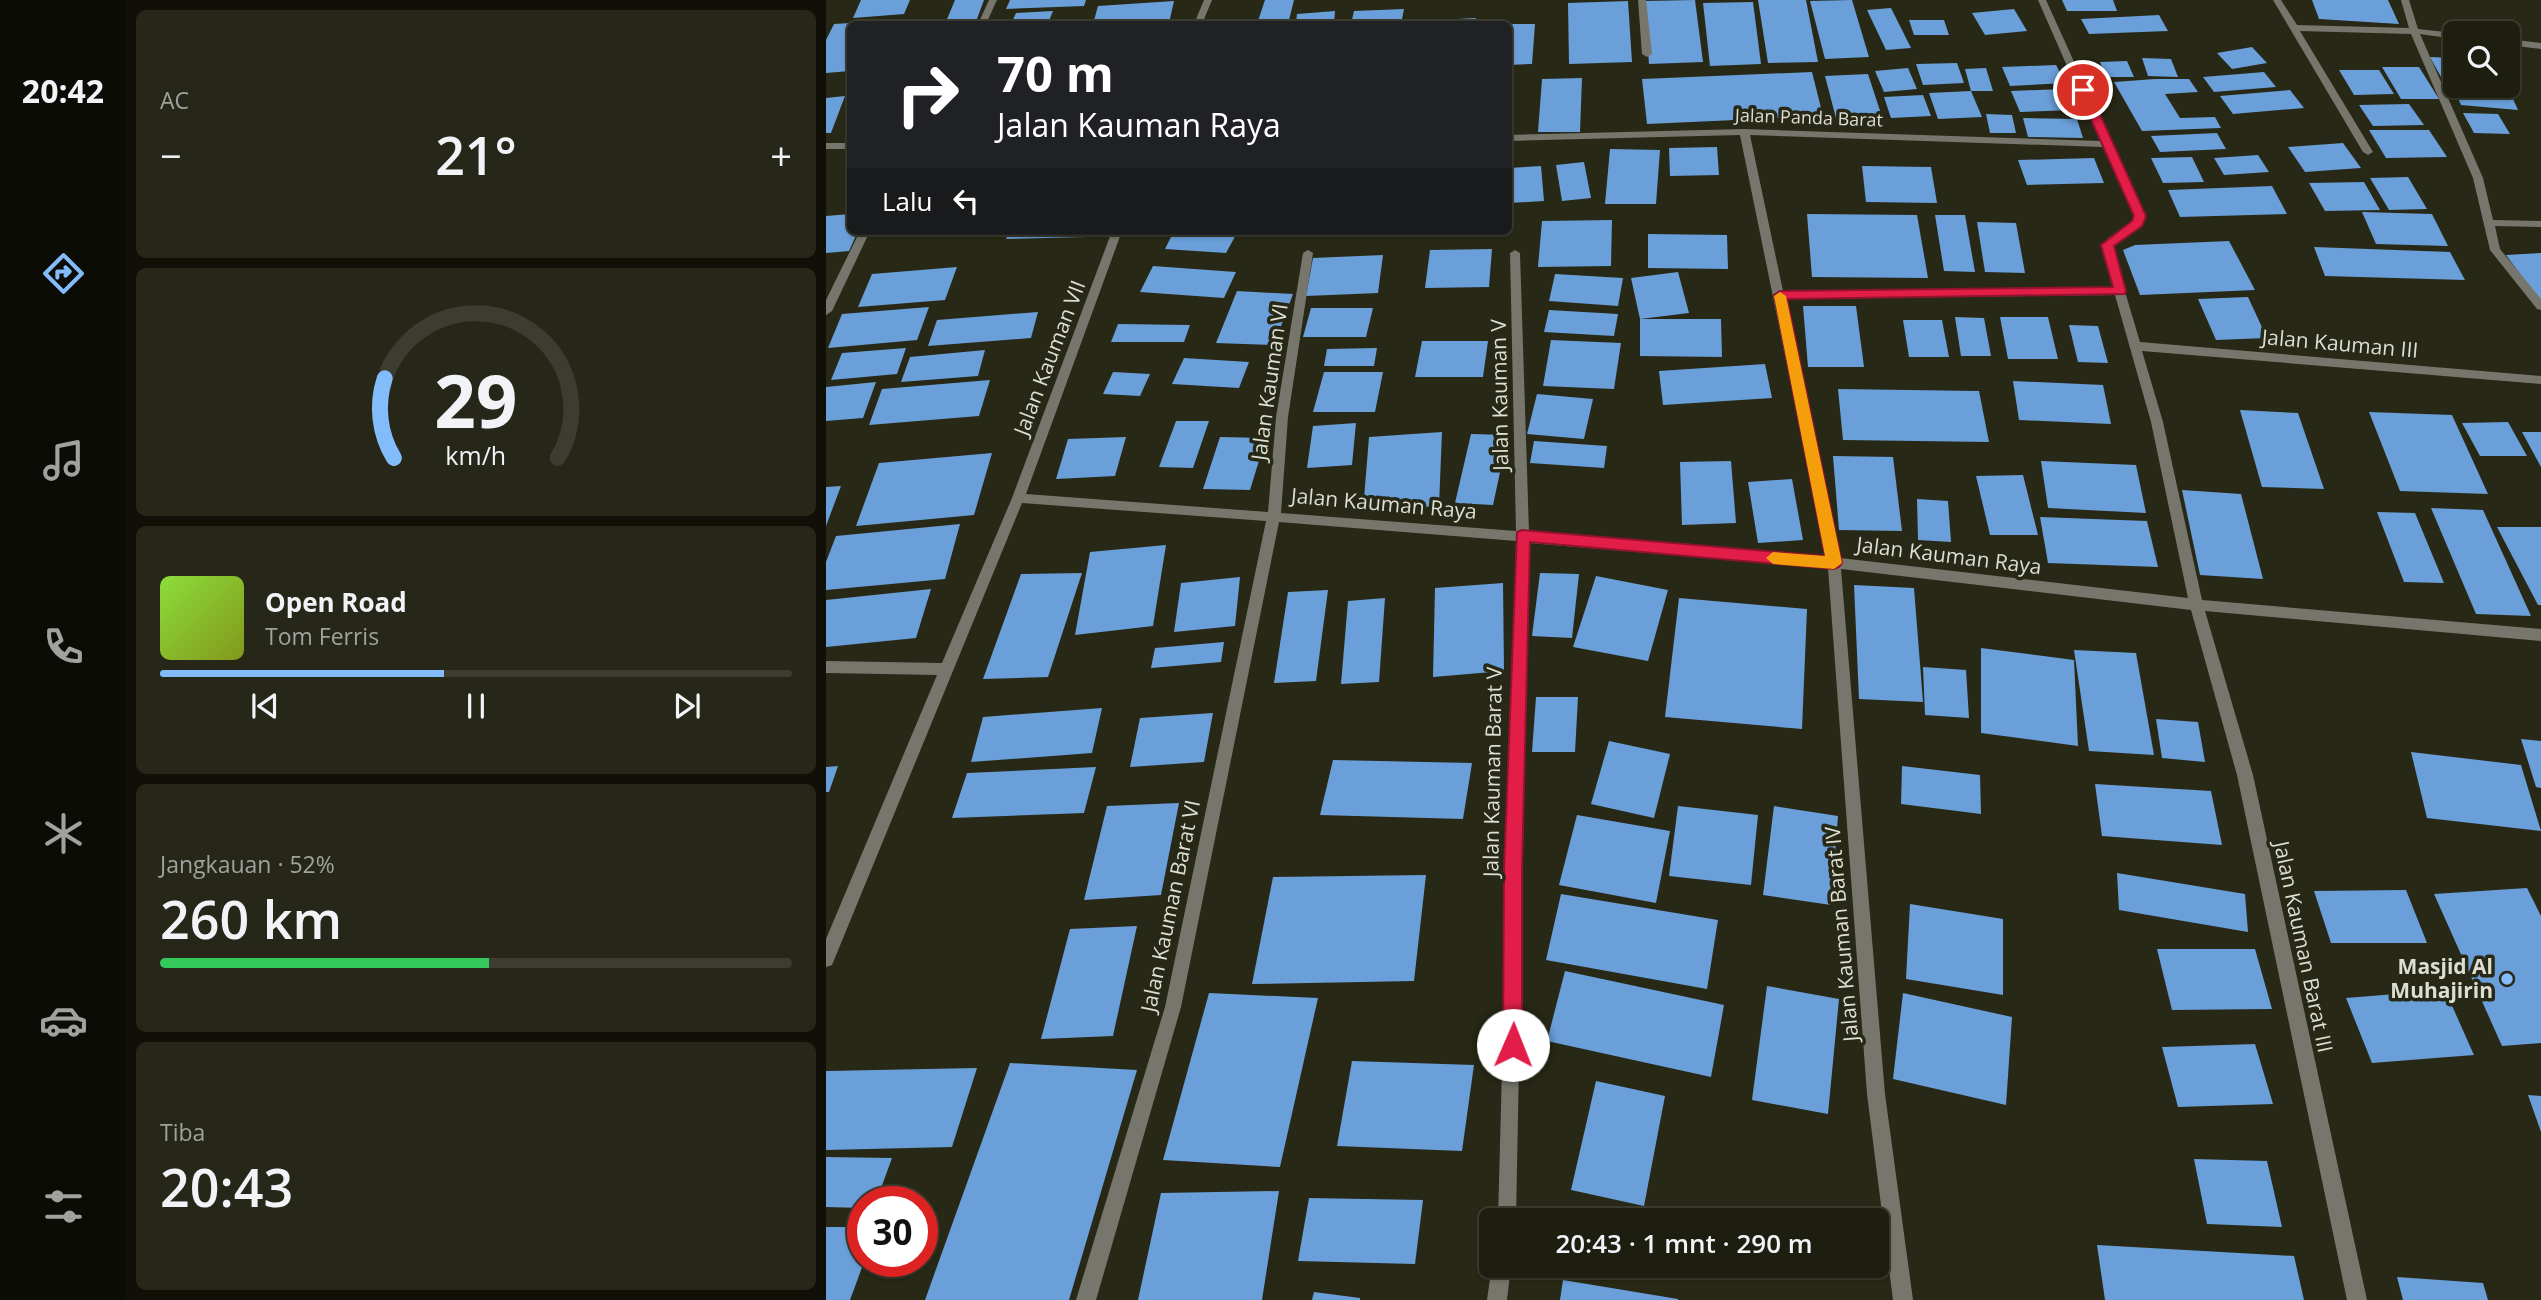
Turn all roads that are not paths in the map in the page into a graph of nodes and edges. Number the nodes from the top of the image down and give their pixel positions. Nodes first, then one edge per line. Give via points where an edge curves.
1 (993, 0) edge
2 (1208, 0) edge
3 (1642, 0) edge
4 (2042, 0) edge
5 (2277, 0) edge
6 (2405, 0) edge
7 (983, 21) edge
8 (1199, 21) edge
9 (2293, 28) junction
10 (2414, 31) junction
11 (2443, 35) edge
12 (2520, 43) edge
13 (2541, 46) edge
14 (1647, 54) dead end
15 (1744, 132) junction
16 (1512, 138) edge
17 (2108, 144) junction
18 (826, 146) edge
19 (847, 146) edge
20 (2368, 152) dead end
21 (2491, 223) junction
22 (2541, 224) edge
23 (863, 235) edge
24 (1116, 235) edge
25 (1308, 253) dead end
26 (1515, 253) dead end
27 (2120, 291) junction
28 (1780, 295) junction
29 (2541, 306) edge
30 (826, 311) edge
31 (2136, 346) junction
32 (2541, 380) edge
33 (1017, 498) junction
34 (1274, 516) junction
35 (1522, 536) junction
36 (1834, 563) junction
37 (2196, 605) junction
38 (2541, 635) edge
39 (826, 667) edge
40 (947, 668) junction
41 (826, 959) edge
42 (1507, 1208) edge
43 (1500, 1278) edge
44 (1086, 1300) edge
45 (1497, 1300) edge
46 (1903, 1300) edge
47 (2357, 1300) edge

1 - 7 street
2 - 8 street
3 - 14 street
4 - 17 street
5 - 9 street
6 - 10 street
9 - 10 street
9 - 20 street
10 - 11 street
10 - 21 street via 2478,177
12 - 13 street
15 - 16 street, Jalan Panda Barat
15 - 17 street, Jalan Panda Barat
15 - 28 street, Jalan Kauman Barat IV
17 - 27 street via 2140,216 2138,223 2107,245
18 - 19 street
21 - 22 street
21 - 29 street via 2496,250
23 - 30 street
24 - 33 street, Jalan Kauman VII
25 - 34 street, Jalan Kauman VI via 1282,417
26 - 35 street, Jalan Kauman V
27 - 28 street
27 - 31 street
28 - 36 street, Jalan Kauman Barat IV
31 - 32 street, Jalan Kauman III
31 - 37 street
33 - 34 street, Jalan Kauman Raya
33 - 40 street, Jalan Kauman VII
34 - 35 street, Jalan Kauman Raya
34 - 44 street, Jalan Kauman Barat VI via 1172,1007
35 - 36 street, Jalan Kauman Raya
35 - 42 street, Jalan Kauman Barat V
36 - 37 street, Jalan Kauman Raya
36 - 46 street, Jalan Kauman Barat IV via 1876,1094
37 - 38 street, Jalan Kauman Raya
37 - 47 street, Jalan Kauman Barat III via 2245,775
39 - 40 street
40 - 41 street, Jalan Kauman VII
43 - 45 street

